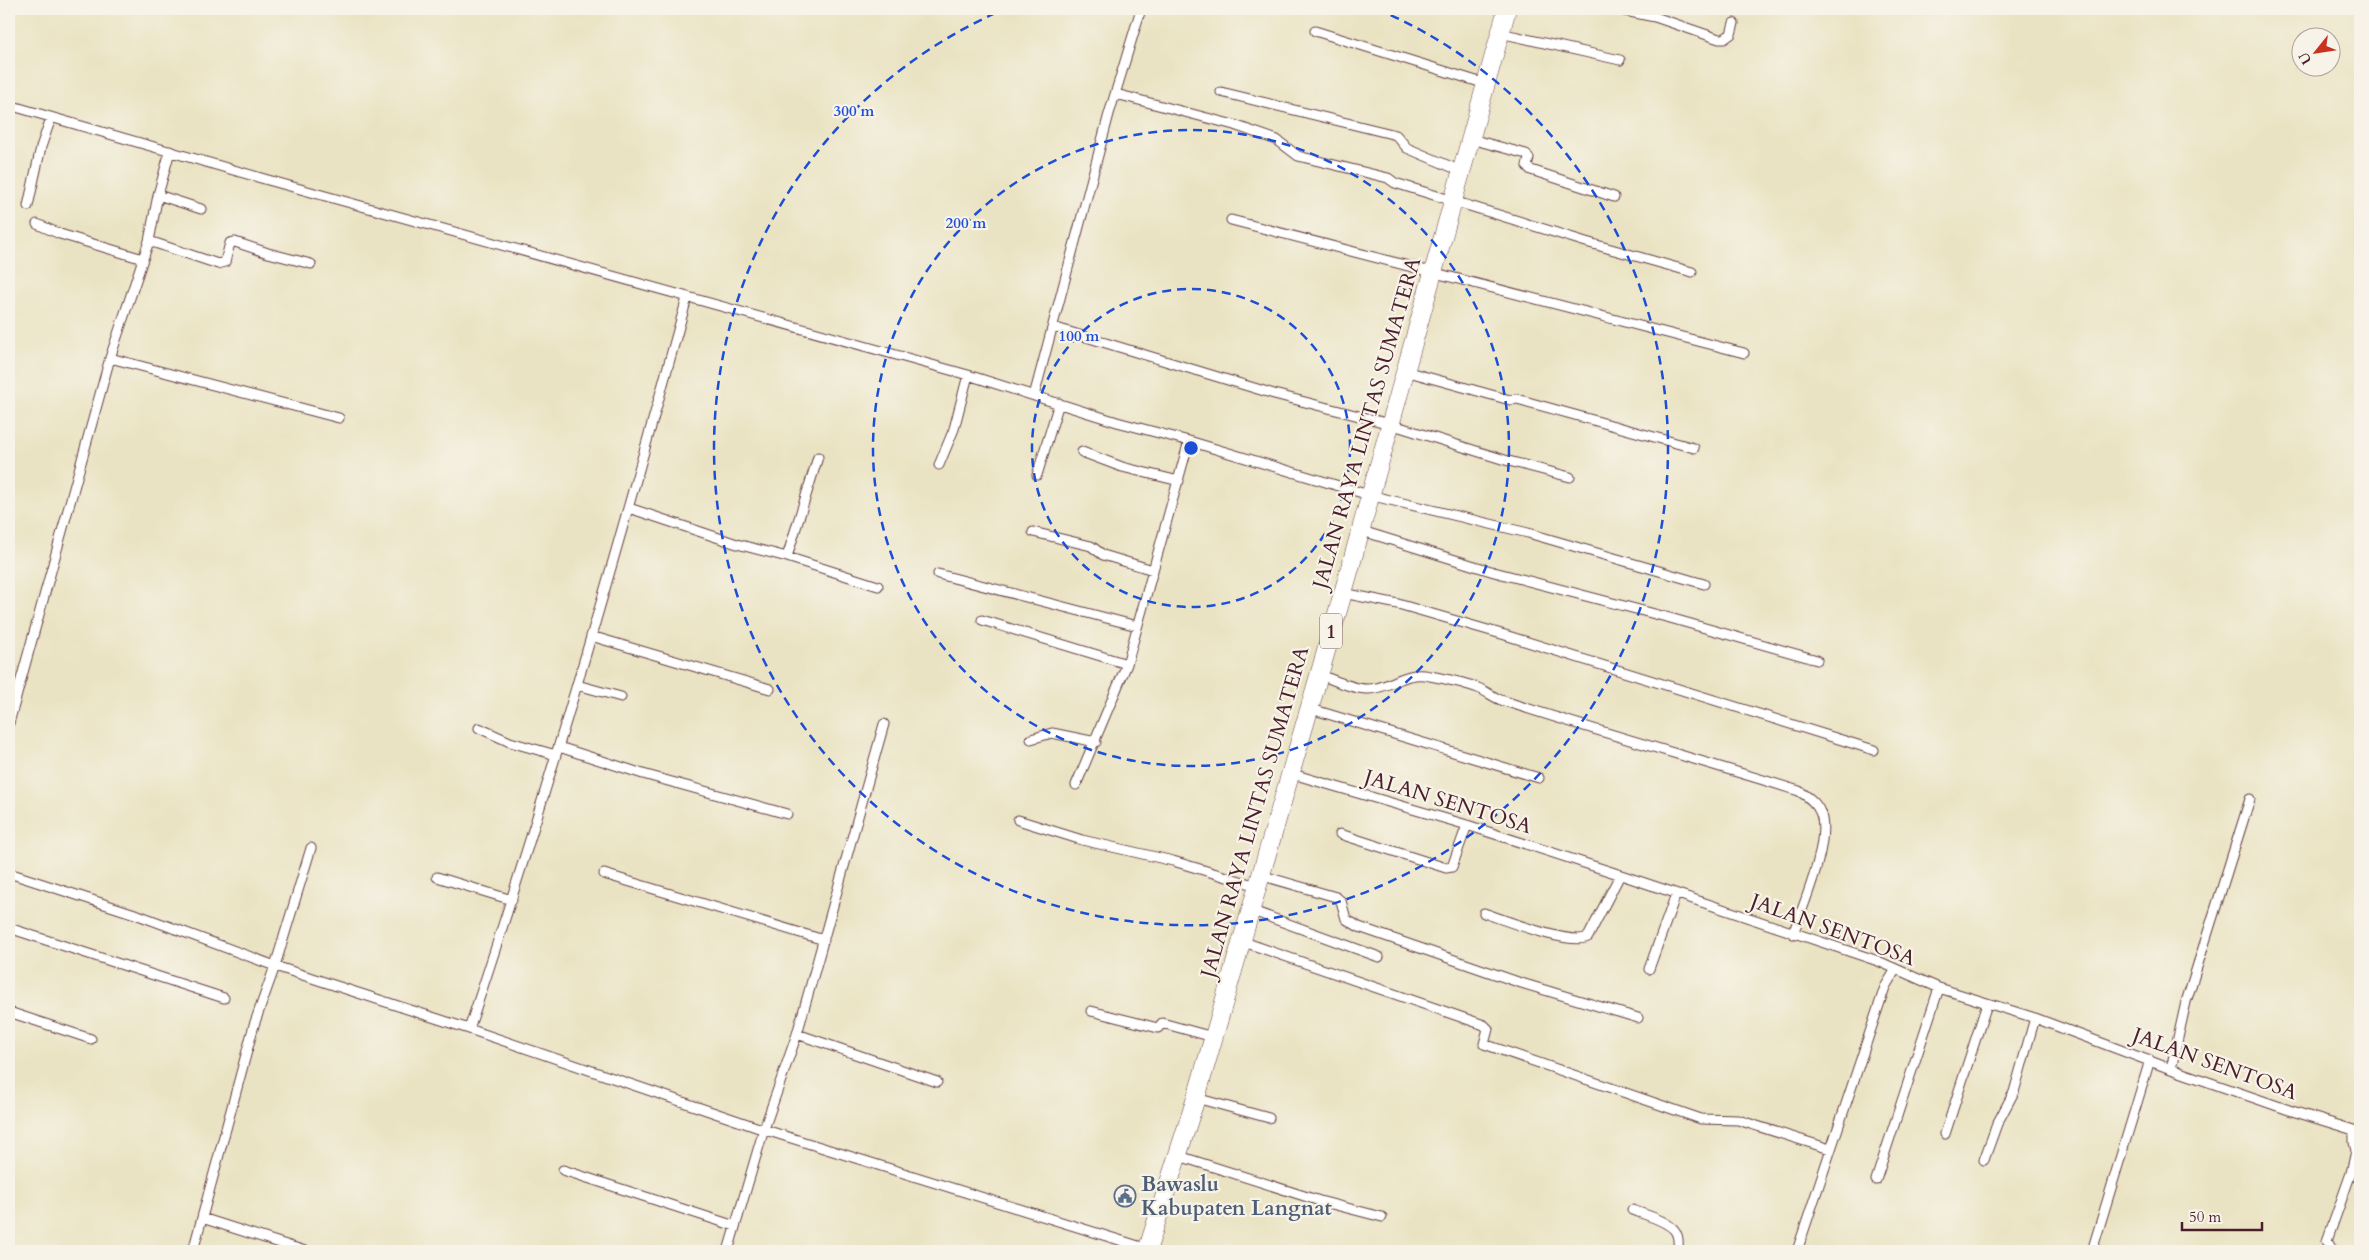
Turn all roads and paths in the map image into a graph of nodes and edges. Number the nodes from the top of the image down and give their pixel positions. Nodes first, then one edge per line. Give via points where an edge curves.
1 (1141, 9) edge
2 (1507, 9) edge
3 (1615, 9) edge
4 (1734, 23) dead end
5 (1315, 31) dead end
6 (1500, 33) junction
7 (1620, 60) dead end
8 (1486, 84) junction
9 (1220, 92) dead end
10 (1116, 94) junction
11 (9, 105) edge
12 (51, 118) junction
13 (1471, 139) junction
14 (170, 151) junction
15 (1461, 171) junction
16 (158, 195) junction
17 (1614, 197) dead end
18 (1453, 201) junction
19 (28, 206) dead end
20 (201, 209) dead end
21 (1230, 220) dead end
22 (37, 224) dead end
23 (149, 240) junction
24 (143, 259) junction
25 (311, 264) dead end
26 (1434, 272) junction
27 (1692, 272) dead end
28 (687, 298) junction
29 (1053, 328) junction
30 (1744, 353) dead end
31 (110, 358) junction
32 (1405, 371) junction
33 (968, 375) junction
34 (1034, 396) junction
35 (1058, 403) junction
36 (339, 418) dead end
37 (1390, 424) junction
38 (1189, 441) junction
39 (1694, 448) dead end
40 (1082, 452) dead end
41 (818, 457) dead end
42 (939, 465) dead end
43 (1038, 475) dead end
44 (1570, 477) dead end
45 (1179, 481) junction
46 (1369, 495) junction
47 (629, 508) junction
48 (1359, 530) junction
49 (1033, 532) dead end
50 (787, 557) junction
51 (1153, 570) junction
52 (938, 574) dead end
53 (1704, 584) dead end
54 (878, 586) dead end
55 (1343, 593) junction
56 (982, 620) dead end
57 (1137, 626) junction
58 (591, 636) junction
59 (1817, 660) dead end
60 (1127, 664) junction
61 (1317, 674) junction
62 (577, 685) junction
63 (770, 689) dead end
64 (621, 697) dead end
65 (1308, 708) junction
66 (9, 723) edge
67 (884, 724) dead end
68 (479, 728) dead end
69 (1031, 738) dead end
70 (1096, 742) junction
71 (1874, 750) dead end
72 (558, 751) junction
73 (1289, 773) junction
74 (1539, 778) dead end
75 (1076, 785) dead end
76 (2250, 799) dead end
77 (787, 814) dead end
78 (1018, 820) dead end
79 (1467, 825) junction
80 (1340, 834) dead end
81 (311, 848) dead end
82 (9, 873) edge
83 (604, 874) dead end
84 (1620, 875) junction
85 (437, 877) dead end
86 (1258, 880) junction
87 (1676, 894) junction
88 (512, 900) junction
89 (1250, 910) junction
90 (1484, 913) dead end
91 (9, 928) edge
92 (1793, 934) junction
93 (824, 940) junction
94 (1241, 942) junction
95 (1379, 957) dead end
96 (275, 966) junction
97 (1650, 969) dead end
98 (1896, 969) junction
99 (1939, 988) junction
100 (224, 998) dead end
101 (1987, 1004) junction
102 (1091, 1011) dead end
103 (9, 1012) edge
104 (1638, 1018) dead end
105 (2035, 1018) junction
106 (469, 1029) junction
107 (796, 1034) junction
108 (1213, 1037) junction
109 (91, 1039) dead end
110 (2150, 1060) junction
111 (2171, 1069) junction
112 (937, 1082) dead end
113 (1196, 1098) junction
114 (1269, 1118) dead end
115 (764, 1129) junction
116 (2357, 1131) edge
117 (1945, 1134) dead end
118 (1830, 1149) junction
119 (1179, 1156) junction
120 (1984, 1160) dead end
121 (562, 1170) dead end
122 (1876, 1180) dead end
123 (1632, 1210) dead end
124 (1382, 1217) dead end
125 (202, 1218) junction
126 (735, 1226) junction
127 (1147, 1250) edge
128 (193, 1251) edge
129 (305, 1251) edge
130 (728, 1251) edge
131 (1678, 1251) edge
132 (1798, 1251) edge
133 (2092, 1251) edge
134 (2333, 1251) edge

1 - 10 street
2 - 6 highway, JALAN RAYA LINTAS SUMATERA / 1
3 - 4 street via 1655,17 1724,40 1731,34
5 - 8 street
6 - 7 street
6 - 8 highway, JALAN RAYA LINTAS SUMATERA / 1
8 - 13 highway, JALAN RAYA LINTAS SUMATERA / 1
9 - 15 street via 1390,133 1407,148
10 - 18 street via 1234,125 1277,140 1298,156 1388,178
10 - 29 street
11 - 12 street
12 - 14 street
12 - 19 street
13 - 15 highway, JALAN RAYA LINTAS SUMATERA / 1
13 - 17 street via 1526,154 1529,158 1527,166 1531,170
14 - 16 street
14 - 28 street
15 - 18 highway, JALAN RAYA LINTAS SUMATERA / 1
16 - 20 street
16 - 23 street
18 - 26 highway, JALAN RAYA LINTAS SUMATERA / 1
18 - 27 street
21 - 26 street
22 - 24 street
23 - 24 street
23 - 25 street via 218,264 225,262 230,244 234,242
24 - 31 street
26 - 30 street
26 - 32 highway, JALAN RAYA LINTAS SUMATERA / 1
28 - 33 street
28 - 47 street
29 - 34 street
29 - 37 street via 1274,394
31 - 36 street
31 - 66 street
32 - 37 highway, JALAN RAYA LINTAS SUMATERA / 1
32 - 39 street
33 - 34 street
33 - 42 street via 954,429
34 - 35 street
35 - 38 street
35 - 43 street
37 - 44 street
37 - 46 highway, JALAN RAYA LINTAS SUMATERA / 1
38 - 45 street
38 - 46 street
40 - 45 street via 1122,467
41 - 50 street
45 - 51 street
46 - 48 highway, JALAN RAYA LINTAS SUMATERA / 1
46 - 53 street via 1528,533
47 - 50 street
47 - 58 street
48 - 55 highway, JALAN RAYA LINTAS SUMATERA / 1
48 - 59 street via 1494,572
49 - 51 street via 1091,546 1103,555
50 - 54 street
51 - 57 street
52 - 57 street
55 - 61 highway, JALAN RAYA LINTAS SUMATERA / 1
55 - 71 street via 1398,604 1505,635
56 - 60 street
57 - 60 street
58 - 62 street
58 - 63 street
60 - 70 street
61 - 65 highway, JALAN RAYA LINTAS SUMATERA / 1
61 - 92 street via 1368,689 1415,673 1432,676 1478,688 1499,700 1798,791 1813,800 1823,822 1822,844
62 - 64 street
62 - 72 street
65 - 73 highway, JALAN RAYA LINTAS SUMATERA / 1
65 - 74 street
67 - 93 street
68 - 72 street via 510,742
69 - 70 street via 1052,733
70 - 75 street
72 - 77 street
72 - 88 street
73 - 79 street, JALAN SENTOSA
73 - 86 highway, JALAN RAYA LINTAS SUMATERA / 1
76 - 111 street via 2186,1002
78 - 86 street via 1082,840
79 - 80 street via 1457,857 1452,867 1446,868
79 - 84 street, JALAN SENTOSA
81 - 96 street
82 - 96 street via 138,915
83 - 93 street
84 - 87 street, JALAN SENTOSA
84 - 90 street via 1588,937 1582,941
85 - 88 street
86 - 89 highway, JALAN RAYA LINTAS SUMATERA / 1
86 - 104 street via 1336,897 1341,901 1346,919 1359,927 1518,982
87 - 92 street, JALAN SENTOSA
87 - 97 street
88 - 106 street
89 - 94 highway, JALAN RAYA LINTAS SUMATERA / 1
89 - 95 street
91 - 100 street
92 - 98 street, JALAN SENTOSA
93 - 107 street
94 - 108 highway, JALAN RAYA LINTAS SUMATERA / 1
94 - 118 street via 1484,1025 1488,1029 1484,1044 1559,1071 1701,1119 1738,1120
96 - 106 street
96 - 125 street via 251,1034
98 - 99 street, JALAN SENTOSA
98 - 118 street via 1885,987
99 - 101 street, JALAN SENTOSA
99 - 122 street
101 - 105 street, JALAN SENTOSA
101 - 117 street
102 - 108 street via 1158,1028 1162,1024
103 - 109 street
105 - 110 street, JALAN SENTOSA
105 - 120 street via 2014,1092 1997,1124
106 - 115 street
107 - 112 street
107 - 115 street
108 - 113 highway, JALAN RAYA LINTAS SUMATERA / 1
110 - 111 street, JALAN SENTOSA
110 - 133 street
111 - 116 street, JALAN SENTOSA
113 - 114 street
113 - 119 highway, JALAN RAYA LINTAS SUMATERA / 1
115 - 126 street
115 - 127 street
116 - 134 street via 2351,1173 2327,1241
118 - 132 street
119 - 124 street via 1320,1201
119 - 127 highway, JALAN RAYA LINTAS SUMATERA / 1
121 - 126 street
123 - 131 street via 1660,1220 1675,1230
125 - 128 street
125 - 129 street
126 - 130 street

